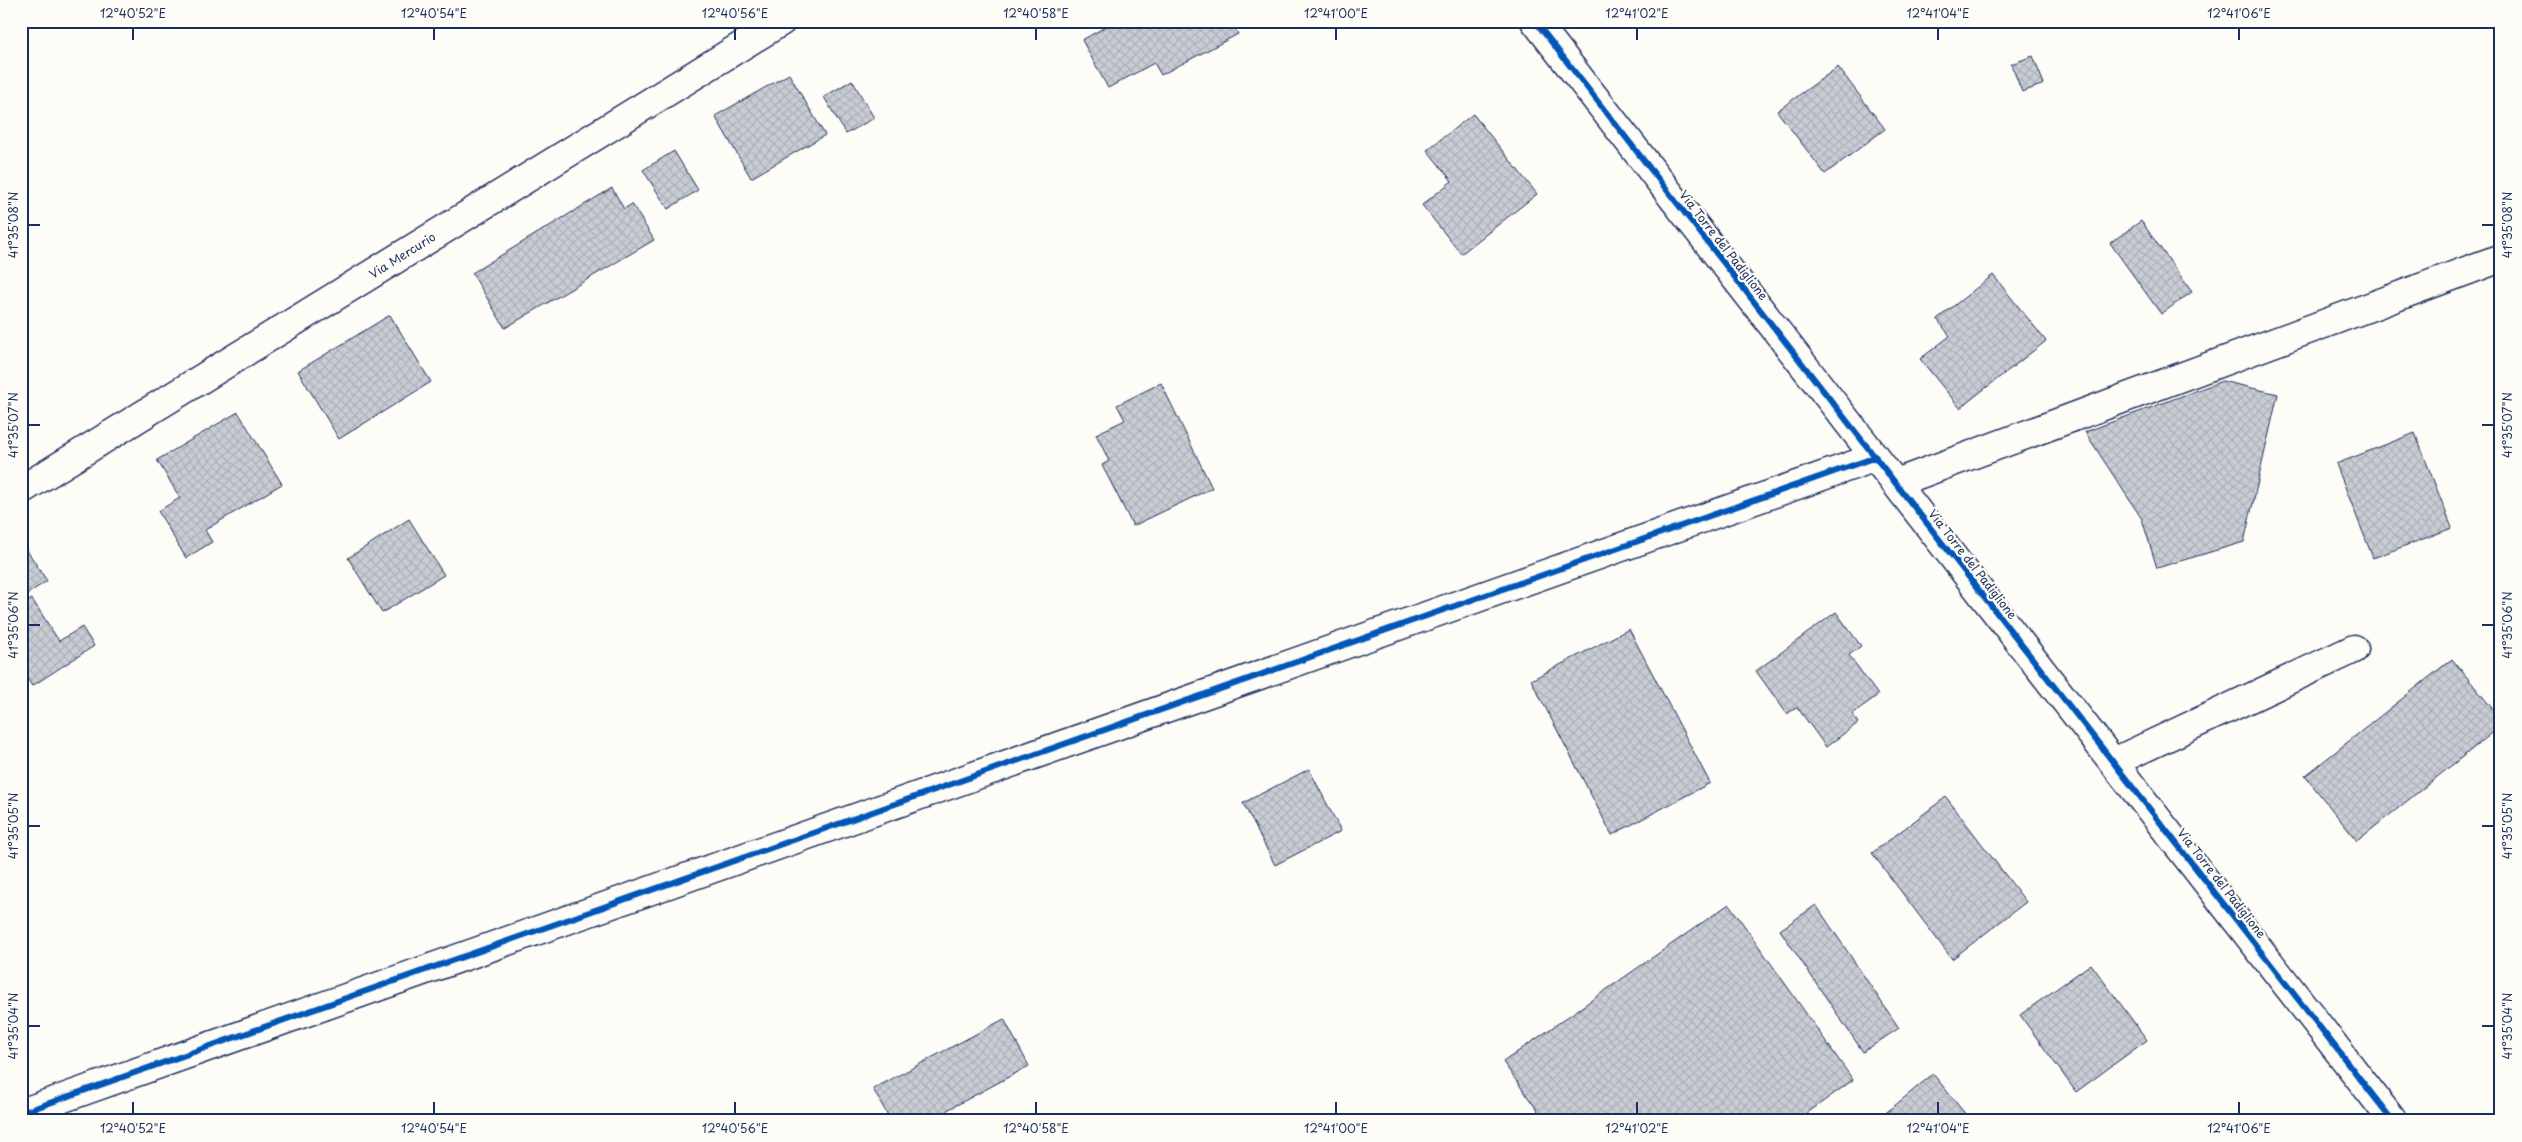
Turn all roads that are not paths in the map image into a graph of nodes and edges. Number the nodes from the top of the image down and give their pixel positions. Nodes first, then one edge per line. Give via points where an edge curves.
1 (782, 21) edge
2 (1535, 21) edge
3 (2501, 258) edge
4 (1876, 457) junction
5 (1896, 483) junction
6 (21, 490) edge
7 (2354, 649) dead end
8 (2114, 762) junction
9 (21, 1113) edge
10 (2389, 1119) edge

1 - 6 street, Via Mercurio
2 - 4 street, Via Torre del Padiglione
3 - 5 street
4 - 5 street, Via Torre del Padiglione
4 - 9 street
5 - 8 street, Via Torre del Padiglione
7 - 8 street
8 - 10 street, Via Torre del Padiglione

